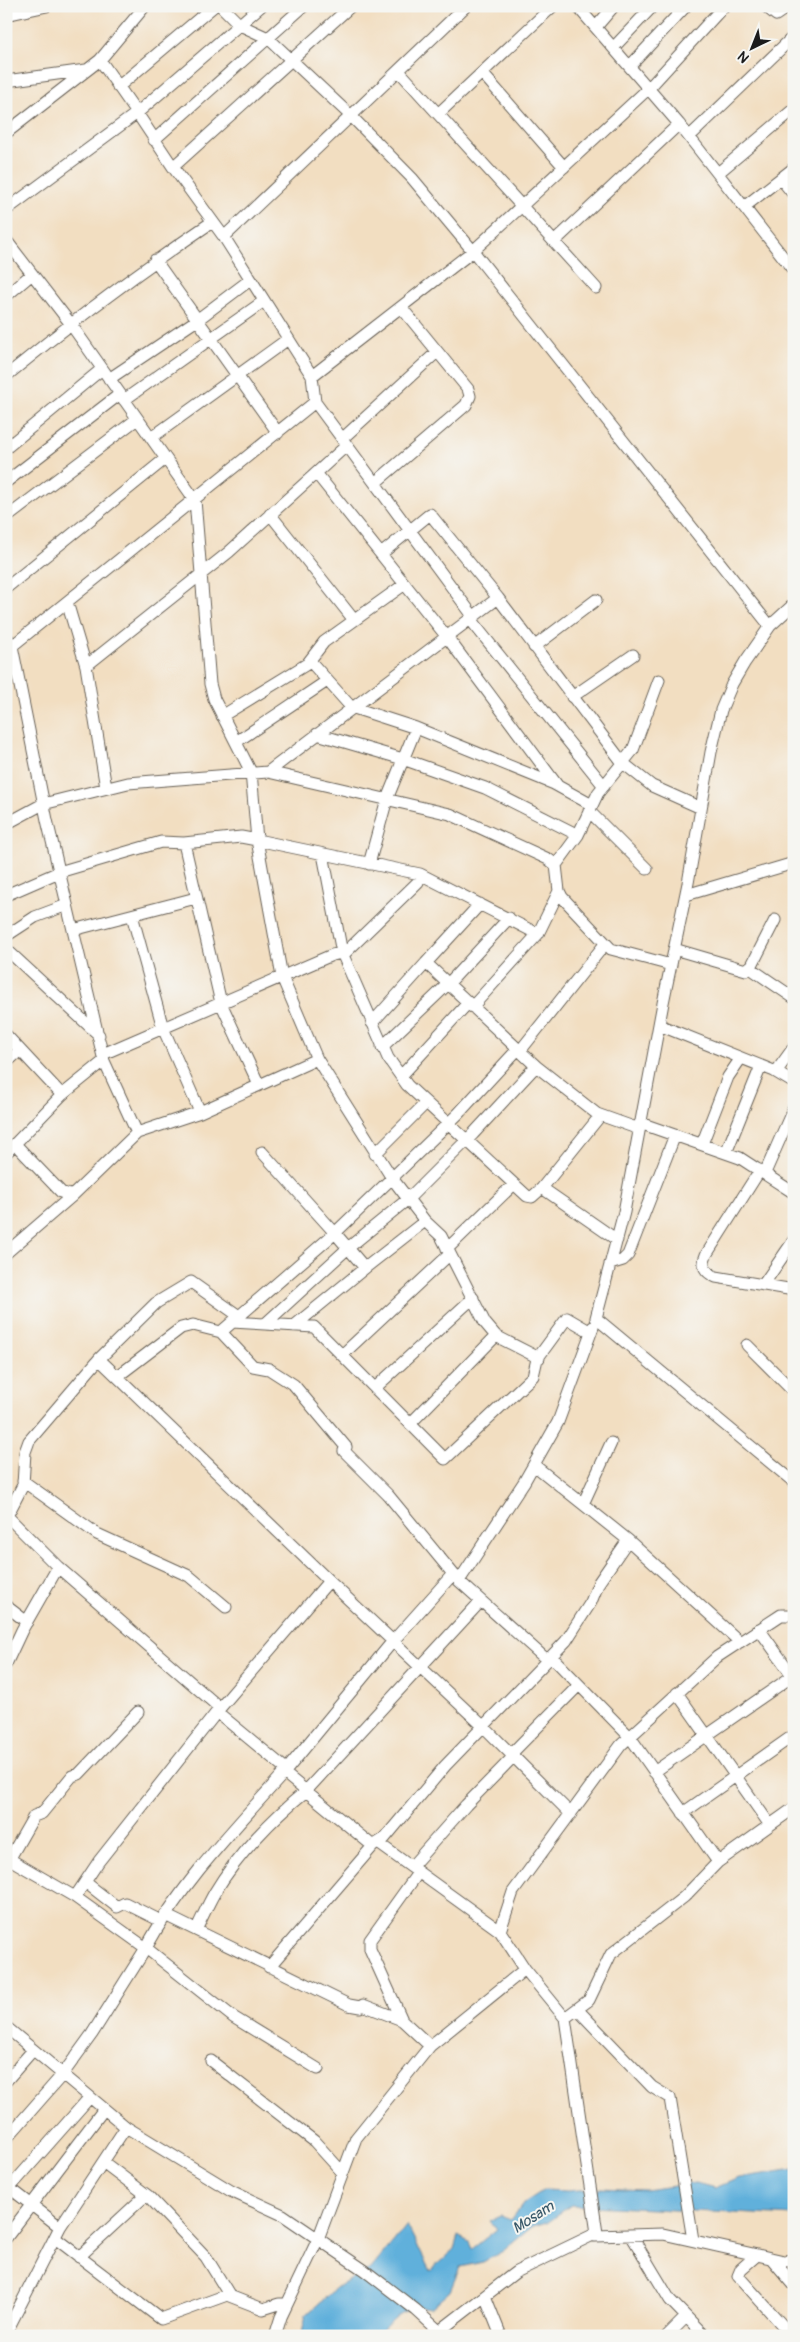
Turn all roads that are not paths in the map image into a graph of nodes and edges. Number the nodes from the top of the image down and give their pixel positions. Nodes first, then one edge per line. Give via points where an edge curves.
1 (46, 6) edge
2 (145, 6) edge
3 (214, 6) edge
4 (221, 6) edge
5 (261, 6) edge
6 (304, 6) edge
7 (351, 6) edge
8 (466, 6) edge
9 (553, 6) edge
10 (614, 6) edge
11 (653, 6) edge
12 (686, 6) edge
13 (724, 6) edge
14 (766, 6) edge
15 (789, 6) edge
16 (580, 7) edge
17 (6, 15) edge
18 (240, 25) junction
19 (596, 27) junction
20 (794, 36) edge
21 (268, 38) junction
22 (614, 48) junction
23 (100, 60) junction
24 (291, 60) junction
25 (630, 66) junction
26 (88, 70) junction
27 (399, 71) junction
28 (482, 73) junction
29 (6, 81) edge
30 (118, 87) junction
31 (649, 88) junction
32 (794, 109) edge
33 (137, 113) junction
34 (438, 114) junction
35 (352, 116) junction
36 (679, 124) junction
37 (6, 133) edge
38 (688, 137) junction
39 (154, 140) junction
40 (173, 167) junction
41 (564, 167) junction
42 (794, 168) edge
43 (718, 174) junction
44 (781, 179) junction
45 (794, 195) edge
46 (521, 206) junction
47 (744, 207) junction
48 (6, 210) edge
49 (212, 222) junction
50 (224, 238) junction
51 (6, 240) edge
52 (554, 242) junction
53 (473, 251) junction
54 (155, 260) junction
55 (794, 271) edge
56 (32, 274) junction
57 (250, 280) junction
58 (596, 288) dead end
59 (6, 296) edge
60 (264, 301) junction
61 (401, 307) junction
62 (196, 320) junction
63 (70, 323) junction
64 (210, 339) junction
65 (288, 339) junction
66 (437, 352) junction
67 (102, 369) junction
68 (6, 376) edge
69 (312, 376) junction
70 (238, 377) junction
71 (109, 379) junction
72 (122, 397) junction
73 (315, 402) junction
74 (137, 419) junction
75 (278, 433) junction
76 (151, 438) junction
77 (344, 442) junction
78 (6, 448) edge
79 (165, 458) junction
80 (316, 473) junction
81 (6, 482) edge
82 (375, 483) junction
83 (195, 500) junction
84 (270, 514) junction
85 (6, 518) edge
86 (410, 532) junction
87 (381, 554) junction
88 (201, 575) junction
89 (405, 584) junction
90 (6, 588) edge
91 (498, 598) junction
92 (596, 600) dead end
93 (67, 602) junction
94 (794, 604) edge
95 (472, 617) junction
96 (354, 620) junction
97 (770, 626) junction
98 (447, 636) junction
99 (9, 641) edge
100 (534, 647) junction
101 (633, 655) dead end
102 (310, 661) junction
103 (86, 666) junction
104 (659, 680) dead end
105 (327, 681) junction
106 (572, 696) junction
107 (351, 707) junction
108 (222, 716) junction
109 (416, 728) junction
110 (317, 734) junction
111 (236, 742) junction
112 (403, 759) junction
113 (623, 763) junction
114 (251, 772) junction
115 (268, 772) junction
116 (556, 785) junction
117 (604, 786) junction
118 (106, 788) junction
119 (388, 799) junction
120 (43, 804) junction
121 (591, 808) junction
122 (701, 808) junction
123 (6, 824) edge
124 (578, 835) junction
125 (257, 840) junction
126 (184, 843) junction
127 (323, 854) junction
128 (794, 863) edge
129 (370, 864) junction
130 (556, 865) junction
131 (647, 869) dead end
132 (59, 872) junction
133 (420, 874) junction
134 (559, 891) junction
135 (686, 894) junction
136 (6, 895) edge
137 (196, 898) junction
138 (67, 904) junction
139 (480, 904) junction
140 (132, 915) junction
141 (509, 918) junction
142 (775, 920) dead end
143 (73, 930) junction
144 (538, 934) junction
145 (6, 936) edge
146 (605, 944) junction
147 (674, 948) junction
148 (6, 949) edge
149 (342, 953) junction
150 (426, 963) junction
151 (670, 965) junction
152 (750, 968) junction
153 (282, 978) junction
154 (448, 984) junction
155 (794, 998) edge
156 (221, 1004) junction
157 (470, 1005) junction
158 (372, 1023) junction
159 (658, 1025) junction
160 (163, 1028) junction
161 (6, 1035) edge
162 (99, 1036) junction
163 (382, 1047) junction
164 (794, 1047) edge
165 (20, 1050) junction
166 (519, 1050) junction
167 (103, 1057) junction
168 (741, 1058) junction
169 (317, 1059) junction
170 (6, 1063) edge
171 (536, 1066) junction
172 (761, 1066) junction
173 (776, 1072) junction
174 (401, 1076) junction
175 (794, 1083) edge
176 (259, 1085) junction
177 (62, 1095) junction
178 (426, 1102) junction
179 (794, 1107) edge
180 (200, 1112) junction
181 (600, 1116) junction
182 (448, 1124) junction
183 (640, 1126) junction
184 (137, 1134) junction
185 (675, 1134) junction
186 (467, 1140) junction
187 (702, 1144) junction
188 (10, 1148) edge
189 (262, 1152) dead end
190 (726, 1153) junction
191 (375, 1154) junction
192 (763, 1171) junction
193 (392, 1178) junction
194 (514, 1184) junction
195 (542, 1188) junction
196 (794, 1193) edge
197 (72, 1196) junction
198 (408, 1199) junction
199 (425, 1221) junction
200 (335, 1233) junction
201 (617, 1240) junction
202 (794, 1240) edge
203 (348, 1248) junction
204 (449, 1252) junction
205 (6, 1253) edge
206 (610, 1264) junction
207 (365, 1268) junction
208 (763, 1285) junction
209 (793, 1289) edge
210 (473, 1298) junction
211 (596, 1318) junction
212 (235, 1319) junction
213 (265, 1324) junction
214 (294, 1326) junction
215 (220, 1332) junction
216 (591, 1332) junction
217 (496, 1336) junction
218 (747, 1345) dead end
219 (342, 1355) junction
220 (539, 1358) junction
221 (98, 1359) junction
222 (118, 1376) junction
223 (375, 1388) junction
224 (794, 1392) edge
225 (410, 1424) junction
226 (611, 1443) dead end
227 (534, 1465) junction
228 (23, 1481) junction
229 (794, 1482) edge
230 (583, 1504) junction
231 (6, 1515) edge
232 (11, 1528) edge
233 (628, 1540) junction
234 (58, 1567) junction
235 (456, 1577) junction
236 (329, 1581) junction
237 (481, 1601) junction
238 (6, 1606) edge
239 (226, 1607) dead end
240 (794, 1615) edge
241 (27, 1622) junction
242 (759, 1629) junction
243 (393, 1641) junction
244 (740, 1642) junction
245 (549, 1658) junction
246 (6, 1664) edge
247 (419, 1666) junction
248 (793, 1678) edge
249 (579, 1685) junction
250 (677, 1693) junction
251 (218, 1710) junction
252 (138, 1712) dead end
253 (484, 1726) junction
254 (794, 1735) edge
255 (706, 1736) junction
256 (630, 1737) junction
257 (512, 1755) junction
258 (285, 1771) junction
259 (654, 1772) junction
260 (734, 1777) junction
261 (306, 1791) junction
262 (794, 1808) edge
263 (684, 1813) junction
264 (571, 1814) junction
265 (770, 1825) junction
266 (376, 1845) junction
267 (8, 1857) edge
268 (718, 1862) junction
269 (415, 1870) junction
270 (85, 1882) junction
271 (75, 1897) junction
272 (163, 1918) junction
273 (196, 1930) junction
274 (500, 1931) junction
275 (146, 1948) junction
276 (269, 1967) junction
277 (525, 1968) junction
278 (577, 2009) junction
279 (565, 2018) junction
280 (402, 2020) junction
281 (6, 2027) edge
282 (430, 2046) junction
283 (34, 2050) junction
284 (211, 2061) dead end
285 (318, 2070) dead end
286 (62, 2074) junction
287 (6, 2081) edge
288 (90, 2097) junction
289 (104, 2109) junction
290 (126, 2127) junction
291 (6, 2139) edge
292 (103, 2162) junction
293 (343, 2173) junction
294 (8, 2188) edge
295 (146, 2194) junction
296 (32, 2206) junction
297 (58, 2233) junction
298 (596, 2235) junction
299 (631, 2235) junction
300 (6, 2238) edge
301 (318, 2239) junction
302 (693, 2240) junction
303 (758, 2255) junction
304 (79, 2256) junction
305 (771, 2258) junction
306 (794, 2260) edge
307 (794, 2285) edge
308 (230, 2296) junction
309 (485, 2296) junction
310 (287, 2304) junction
311 (686, 2318) junction
312 (6, 2333) edge
313 (436, 2334) edge
314 (276, 2336) edge
315 (501, 2336) edge
316 (667, 2336) edge
317 (705, 2336) edge
318 (792, 2336) edge

1 - 17 street
2 - 23 street
3 - 30 street
4 - 18 street
5 - 18 street
6 - 21 street
7 - 24 street
8 - 27 street
9 - 28 street
10 - 19 street
11 - 22 street
12 - 25 street
13 - 31 street
14 - 15 street via 776,15
16 - 19 street
18 - 21 street
18 - 33 street
19 - 22 street
20 - 38 street
21 - 24 street
21 - 39 street
22 - 25 street
23 - 26 street
23 - 30 street
24 - 35 street
24 - 40 street
25 - 31 street
26 - 29 street
26 - 37 street
27 - 34 street
27 - 35 street
28 - 34 street
28 - 41 street
30 - 33 street
31 - 36 street
31 - 41 street
32 - 43 street
33 - 39 street
33 - 48 street
34 - 46 street
35 - 50 street
35 - 53 street via 412,178
36 - 38 street
36 - 52 street
38 - 43 street
39 - 40 street
40 - 49 street
41 - 46 street
42 - 44 street
43 - 47 street
44 - 45 street
44 - 47 street
46 - 52 street
46 - 53 street
47 - 55 street
49 - 50 street
49 - 54 street
50 - 57 street
51 - 56 street
52 - 58 street
53 - 61 street
53 - 97 street
54 - 62 street
54 - 63 street
56 - 59 street
56 - 63 street
57 - 60 street
57 - 62 street
60 - 64 street
60 - 65 street
61 - 66 street
61 - 69 street
62 - 64 street
62 - 71 street
63 - 67 street
63 - 68 street
64 - 70 street
64 - 72 street
65 - 69 street
65 - 70 street
66 - 77 street
66 - 82 street via 468,389 469,400
67 - 71 street
67 - 78 street
69 - 73 street
70 - 75 street
70 - 76 street
71 - 72 street
72 - 74 street
72 - 81 street
73 - 75 street
73 - 77 street
74 - 76 street
74 - 85 street
75 - 83 street
76 - 79 street
77 - 80 street
77 - 82 street
79 - 83 street
79 - 90 street
80 - 84 street
80 - 87 street
82 - 86 street
83 - 88 street
83 - 93 street
84 - 88 street
84 - 96 street
86 - 87 street
86 - 91 street via 430,514
86 - 95 street
87 - 89 street
88 - 103 street
88 - 108 street via 210,684
89 - 96 street
89 - 98 street
91 - 95 street
91 - 100 street
92 - 100 street
93 - 99 street
93 - 103 street
94 - 97 street
95 - 98 street
95 - 117 street
96 - 102 street via 319,646
97 - 122 street via 732,684 721,710
98 - 107 street
98 - 116 street
99 - 120 street
100 - 106 street
101 - 106 street
102 - 105 street
102 - 108 street
103 - 118 street
104 - 113 street via 636,745
105 - 107 street
105 - 111 street
106 - 113 street
107 - 109 street
107 - 110 street
108 - 111 street
109 - 112 street
109 - 116 street
110 - 112 street
110 - 115 street
111 - 114 street
112 - 119 street
112 - 124 street via 492,790
113 - 117 street
113 - 122 street via 648,784
114 - 115 street
114 - 118 street via 128,783
114 - 125 street
115 - 119 street
116 - 121 street
117 - 121 street
118 - 120 street
119 - 129 street
119 - 130 street via 450,814
120 - 123 street
120 - 132 street
121 - 124 street
121 - 131 street
122 - 135 street
124 - 130 street
125 - 126 street via 241,837
125 - 127 street
125 - 153 street
126 - 132 street via 161,842
126 - 137 street
127 - 129 street
127 - 149 street
128 - 135 street
129 - 133 street
130 - 134 street
132 - 136 street
132 - 138 street
133 - 139 street
133 - 149 street via 418,882
134 - 144 street
134 - 146 street
135 - 147 street
137 - 140 street
137 - 156 street
138 - 143 street
138 - 145 street via 35,917
139 - 141 street
139 - 150 street
140 - 143 street
140 - 160 street
141 - 144 street
141 - 154 street
142 - 152 street
143 - 162 street
144 - 157 street
146 - 151 street via 619,953
146 - 166 street
147 - 151 street
147 - 152 street via 744,970
148 - 162 street
149 - 153 street
149 - 158 street
150 - 154 street
150 - 158 street
151 - 159 street
152 - 155 street
153 - 156 street
153 - 169 street
154 - 157 street
154 - 163 street
156 - 160 street
156 - 176 street
157 - 166 street
157 - 174 street
158 - 163 street
159 - 168 street
159 - 183 street
160 - 167 street
160 - 180 street
161 - 165 street
162 - 167 street
163 - 174 street
164 - 173 street
165 - 170 street
165 - 177 street
166 - 171 street
166 - 182 street
167 - 177 street
167 - 184 street
168 - 172 street
168 - 187 street via 728,1077
169 - 176 street
169 - 191 street
171 - 181 street
171 - 186 street
172 - 173 street
172 - 190 street
173 - 175 street
174 - 178 street
176 - 180 street
177 - 188 street
178 - 182 street
178 - 191 street
179 - 192 street
180 - 184 street
181 - 183 street
181 - 195 street
182 - 186 street
182 - 193 street
183 - 185 street
183 - 201 street
184 - 197 street
185 - 187 street
185 - 206 street via 628,1255
186 - 194 street
186 - 198 street
187 - 190 street
188 - 197 street via 61,1192
189 - 200 street
190 - 192 street
191 - 193 street
192 - 196 street
192 - 208 street via 703,1261 709,1274 716,1277
193 - 198 street
193 - 200 street
194 - 195 street via 532,1197
194 - 204 street
195 - 201 street
197 - 205 street
198 - 199 street
198 - 203 street
199 - 204 street via 441,1236
199 - 207 street
200 - 203 street
200 - 212 street
201 - 206 street
202 - 208 street
203 - 207 street
203 - 213 street
204 - 210 street
204 - 219 street
206 - 211 street
207 - 214 street
208 - 209 street
210 - 217 street via 485,1323
210 - 223 street
211 - 216 street
211 - 229 street
212 - 213 street
212 - 215 street
212 - 221 street via 191,1282 156,1303
213 - 214 street
214 - 219 street via 314,1327
215 - 222 street via 186,1326
215 - 235 street via 253,1366 269,1369 294,1385 346,1447 344,1451 388,1495
216 - 220 street via 567,1318
216 - 227 street via 558,1422
217 - 220 street
217 - 225 street
218 - 224 street
219 - 223 street
220 - 225 street via 533,1376 445,1460
221 - 222 street
221 - 228 street via 29,1441
222 - 236 street
223 - 225 street
226 - 230 street
227 - 230 street
227 - 235 street
228 - 231 street
228 - 239 street via 96,1534 189,1576
230 - 233 street
231 - 232 street
232 - 234 street
233 - 244 street
233 - 245 street via 599,1582 591,1602 566,1641
234 - 241 street
234 - 251 street
235 - 237 street
235 - 243 street
236 - 243 street
236 - 251 street
237 - 245 street
237 - 247 street
238 - 241 street
240 - 242 street via 781,1615
241 - 246 street
242 - 244 street
242 - 248 street
243 - 247 street
243 - 258 street
244 - 250 street via 717,1656
245 - 249 street
245 - 253 street
247 - 253 street
247 - 261 street
248 - 255 street
249 - 256 street
249 - 257 street
250 - 255 street
250 - 256 street
251 - 258 street
251 - 270 street
252 - 267 street via 79,1774 72,1776 42,1813 34,1816
253 - 257 street
253 - 266 street
254 - 260 street
255 - 259 street
255 - 260 street
256 - 259 street
256 - 264 street
257 - 264 street
257 - 269 street via 470,1800
258 - 261 street
258 - 272 street via 206,1862
259 - 263 street
260 - 263 street
260 - 265 street
261 - 266 street
261 - 273 street via 284,1808 258,1837 216,1891
262 - 265 street
263 - 268 street
264 - 274 street via 513,1892
265 - 268 street
266 - 269 street
266 - 276 street
267 - 271 street
268 - 278 street via 684,1897 611,1954 588,2000
269 - 274 street
269 - 280 street via 370,1940 370,1949
270 - 271 street
270 - 272 street via 117,1907 125,1903
271 - 275 street
272 - 273 street
272 - 275 street
273 - 276 street
274 - 277 street
275 - 285 street via 233,2017
275 - 286 street via 92,2034
276 - 280 street via 350,2005 360,2008 362,2005
277 - 279 street
277 - 282 street
278 - 279 street
278 - 302 street via 652,2087 671,2100
279 - 298 street
280 - 282 street
281 - 283 street
282 - 293 street via 356,2138
283 - 286 street
283 - 287 street
284 - 293 street via 314,2141
286 - 288 street
286 - 291 street
288 - 289 street
288 - 294 street
289 - 290 street
289 - 296 street
290 - 292 street
290 - 301 street via 231,2192 283,2215
292 - 295 street
292 - 297 street
293 - 301 street
294 - 296 street
295 - 304 street
295 - 308 street via 206,2257
296 - 297 street
296 - 300 street
297 - 304 street
297 - 312 street
298 - 299 street
298 - 309 street via 516,2272
299 - 302 street via 663,2234
299 - 311 street via 670,2300
301 - 310 street
301 - 313 street via 416,2310
302 - 303 street
303 - 305 street
303 - 318 street via 741,2269 738,2276
304 - 308 street via 161,2319
305 - 306 street
305 - 307 street
308 - 310 street via 263,2309
309 - 313 street
309 - 315 street
310 - 314 street
311 - 316 street
311 - 317 street

